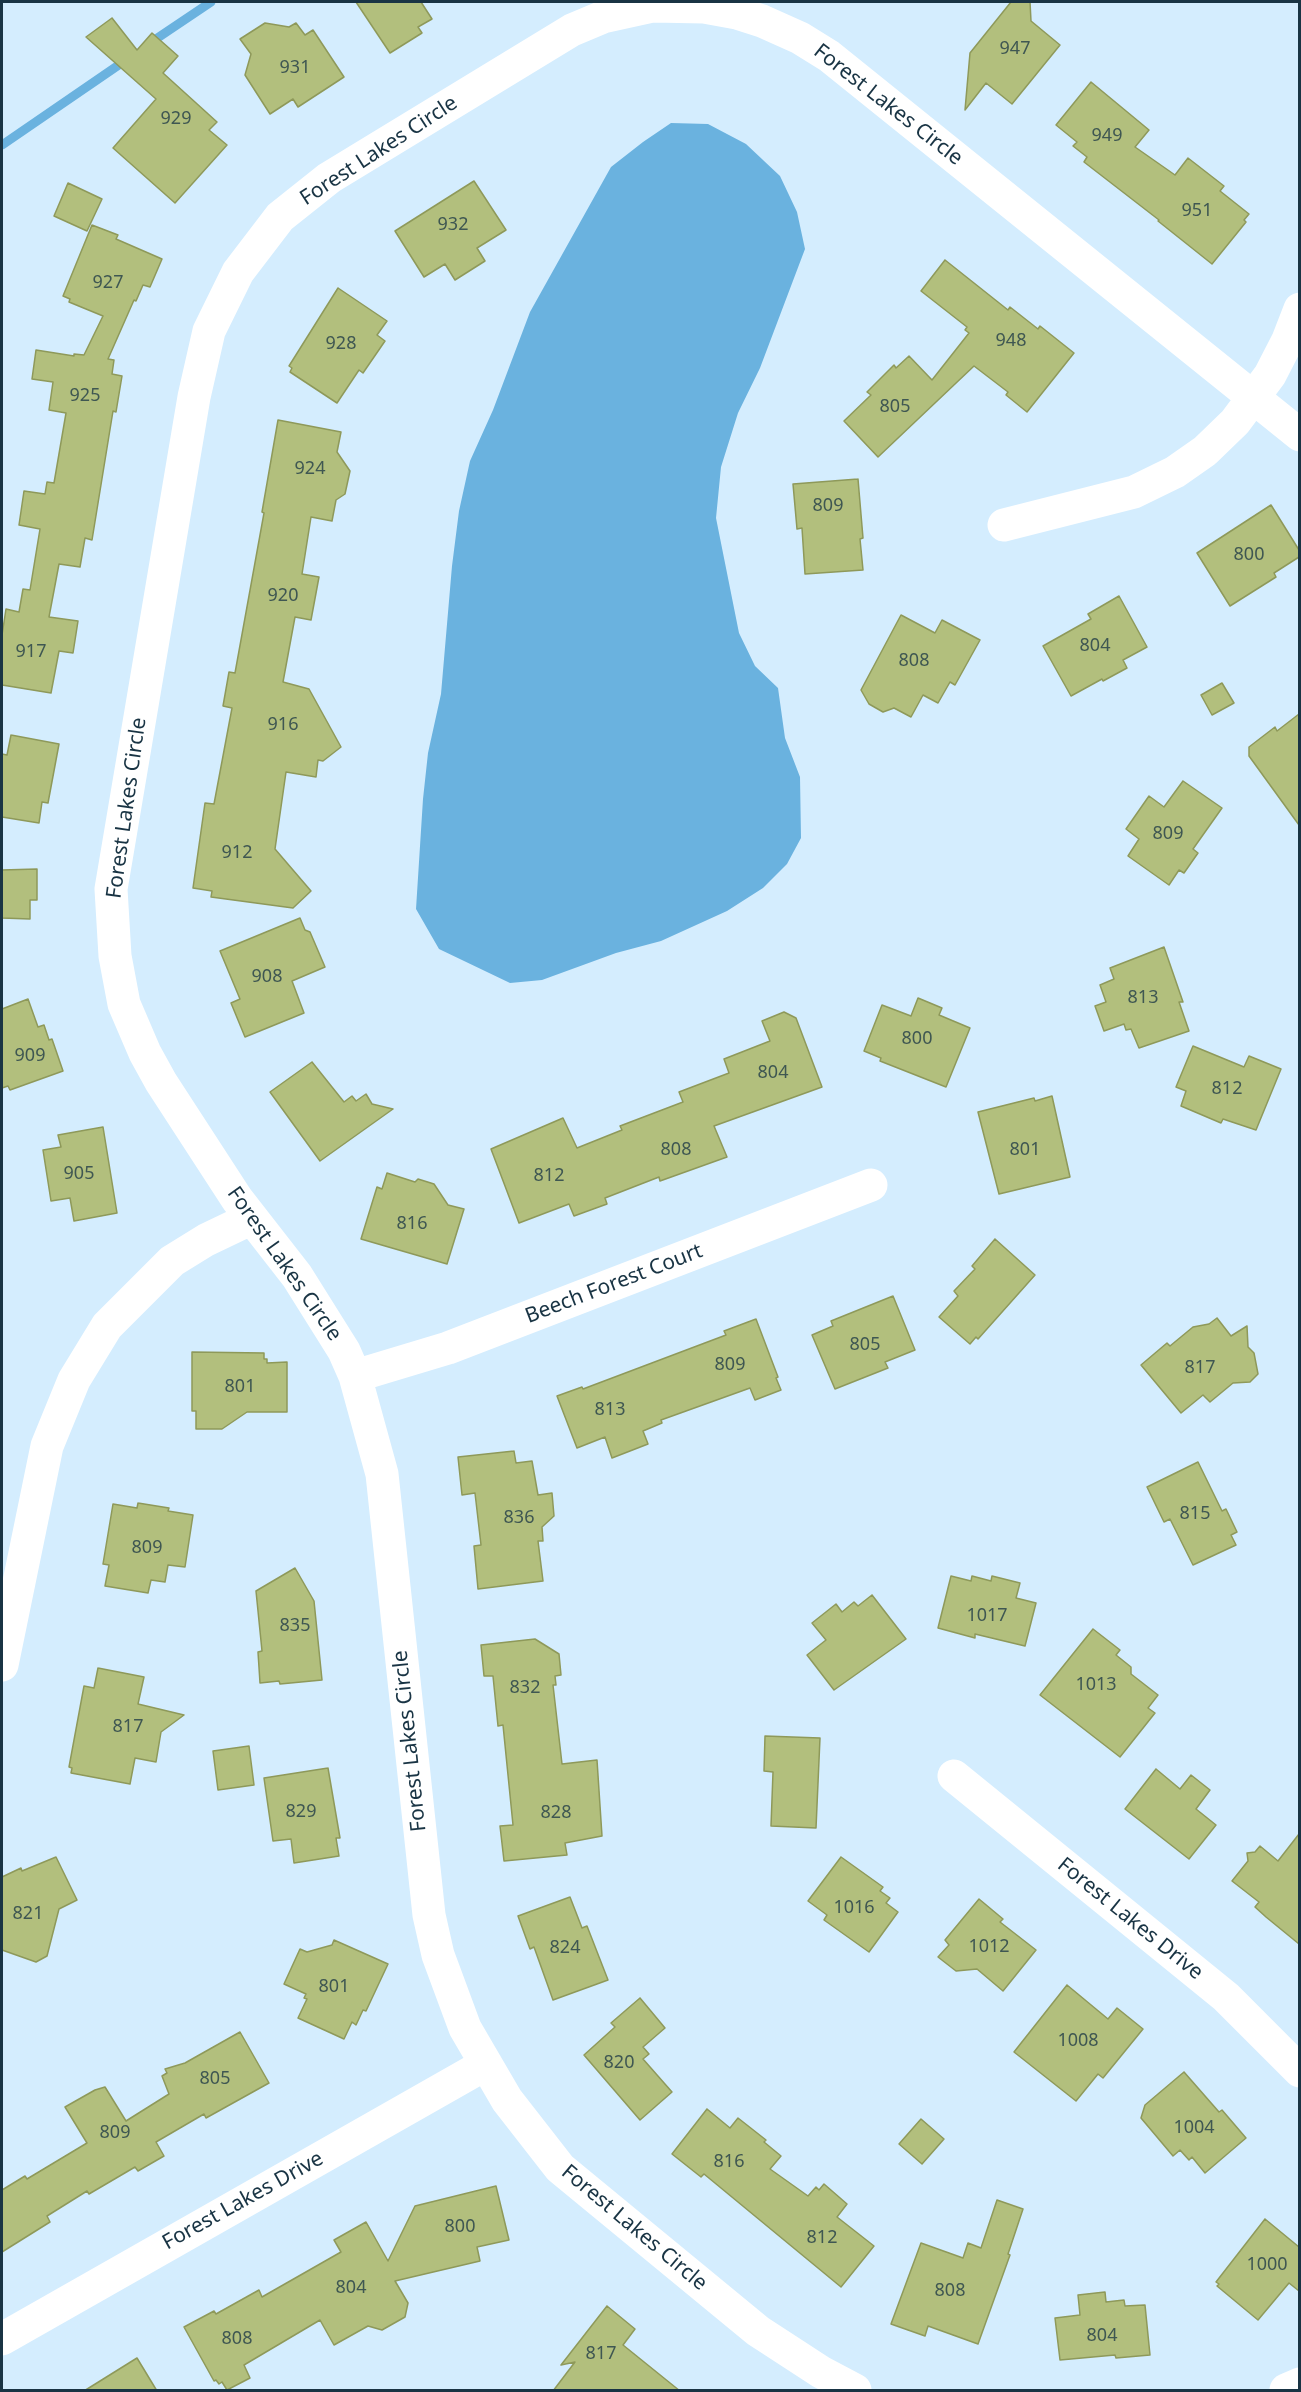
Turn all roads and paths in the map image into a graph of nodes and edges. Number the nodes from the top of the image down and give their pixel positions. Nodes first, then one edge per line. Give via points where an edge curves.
1 (1299, 309) edge
2 (1254, 399) junction
3 (1299, 435) edge
4 (1005, 525) dead end
5 (871, 1185) dead end
6 (252, 1218) junction
7 (355, 1376) junction
8 (2, 1665) edge
9 (954, 1776) dead end
10 (486, 2064) junction
11 (1299, 2071) edge
12 (2, 2339) edge
13 (1299, 2385) edge
14 (855, 2391) edge
15 (1286, 2391) edge

1 - 2 street via 1288,340
2 - 3 street, Forest Lakes Circle
2 - 4 street via 1205,451 1175,472 1134,492
2 - 6 street, Forest Lakes Circle via 829,56 800,38 737,13 704,7 653,6 603,17 572,30 329,178 280,217 238,272 209,331 194,397 111,889 115,956 124,1004 161,1082
5 - 7 street, Beech Forest Court via 448,1348
6 - 7 street, Forest Lakes Circle via 297,1276 344,1351
6 - 8 street via 172,1261 107,1326 74,1380 47,1446
7 - 10 street, Forest Lakes Circle via 382,1474 429,1915 438,1955 465,2028
9 - 11 street, Forest Lakes Drive via 1226,1997
10 - 12 street, Forest Lakes Drive
10 - 14 street, Forest Lakes Circle via 507,2100 560,2168 759,2331
13 - 15 street

